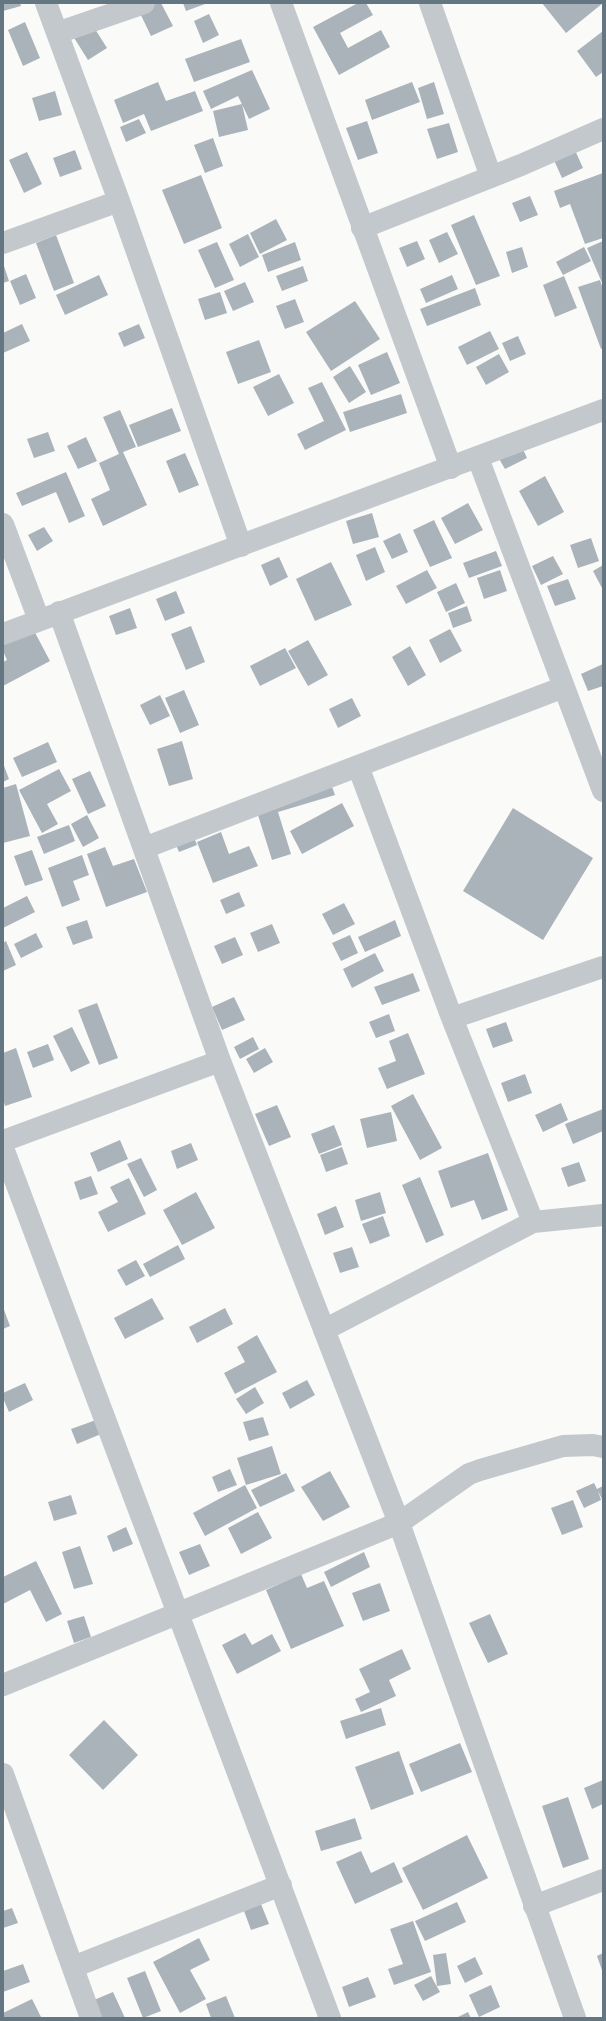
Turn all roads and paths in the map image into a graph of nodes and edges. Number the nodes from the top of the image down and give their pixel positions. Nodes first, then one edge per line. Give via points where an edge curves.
1 (46, 3) edge
2 (144, 3) edge
3 (281, 3) edge
4 (430, 3) edge
5 (57, 33) junction
6 (603, 129) edge
7 (491, 177) junction
8 (118, 200) junction
9 (362, 228) junction
10 (3, 243) edge
11 (603, 410) edge
12 (478, 458) junction
13 (451, 468) junction
14 (3, 524) edge
15 (241, 546) junction
16 (60, 612) junction
17 (39, 620) junction
18 (3, 634) edge
19 (564, 687) junction
20 (358, 766) junction
21 (603, 791) edge
22 (144, 848) junction
23 (603, 967) edge
24 (452, 1018) junction
25 (220, 1061) junction
26 (3, 1142) edge
27 (3, 1148) edge
28 (603, 1215) edge
29 (533, 1222) junction
30 (324, 1330) junction
31 (603, 1447) edge
32 (399, 1523) junction
33 (178, 1613) junction
34 (3, 1686) edge
35 (3, 1774) edge
36 (603, 1880) edge
37 (281, 1885) junction
38 (534, 1906) junction
39 (73, 1967) junction
40 (91, 2018) edge
41 (330, 2018) edge
42 (574, 2018) edge

1 - 5 street
2 - 5 street
3 - 9 street
4 - 7 street
5 - 8 street
6 - 7 street
7 - 9 street
8 - 10 street
8 - 15 street
9 - 13 street
11 - 12 street
12 - 13 street
12 - 19 street
13 - 15 street
14 - 17 street
15 - 16 street
16 - 17 street
16 - 22 street
17 - 18 street
19 - 20 street
19 - 21 street
20 - 22 street
20 - 24 street
22 - 25 street
23 - 24 street
24 - 29 street
25 - 26 street
25 - 30 street
27 - 33 street
28 - 29 street
29 - 30 street
30 - 32 street
31 - 32 street via 563,1446 469,1474
32 - 33 street
32 - 38 street
33 - 34 street
33 - 37 street
35 - 39 street
36 - 38 street
37 - 39 street
37 - 41 street
38 - 42 street
39 - 40 street

